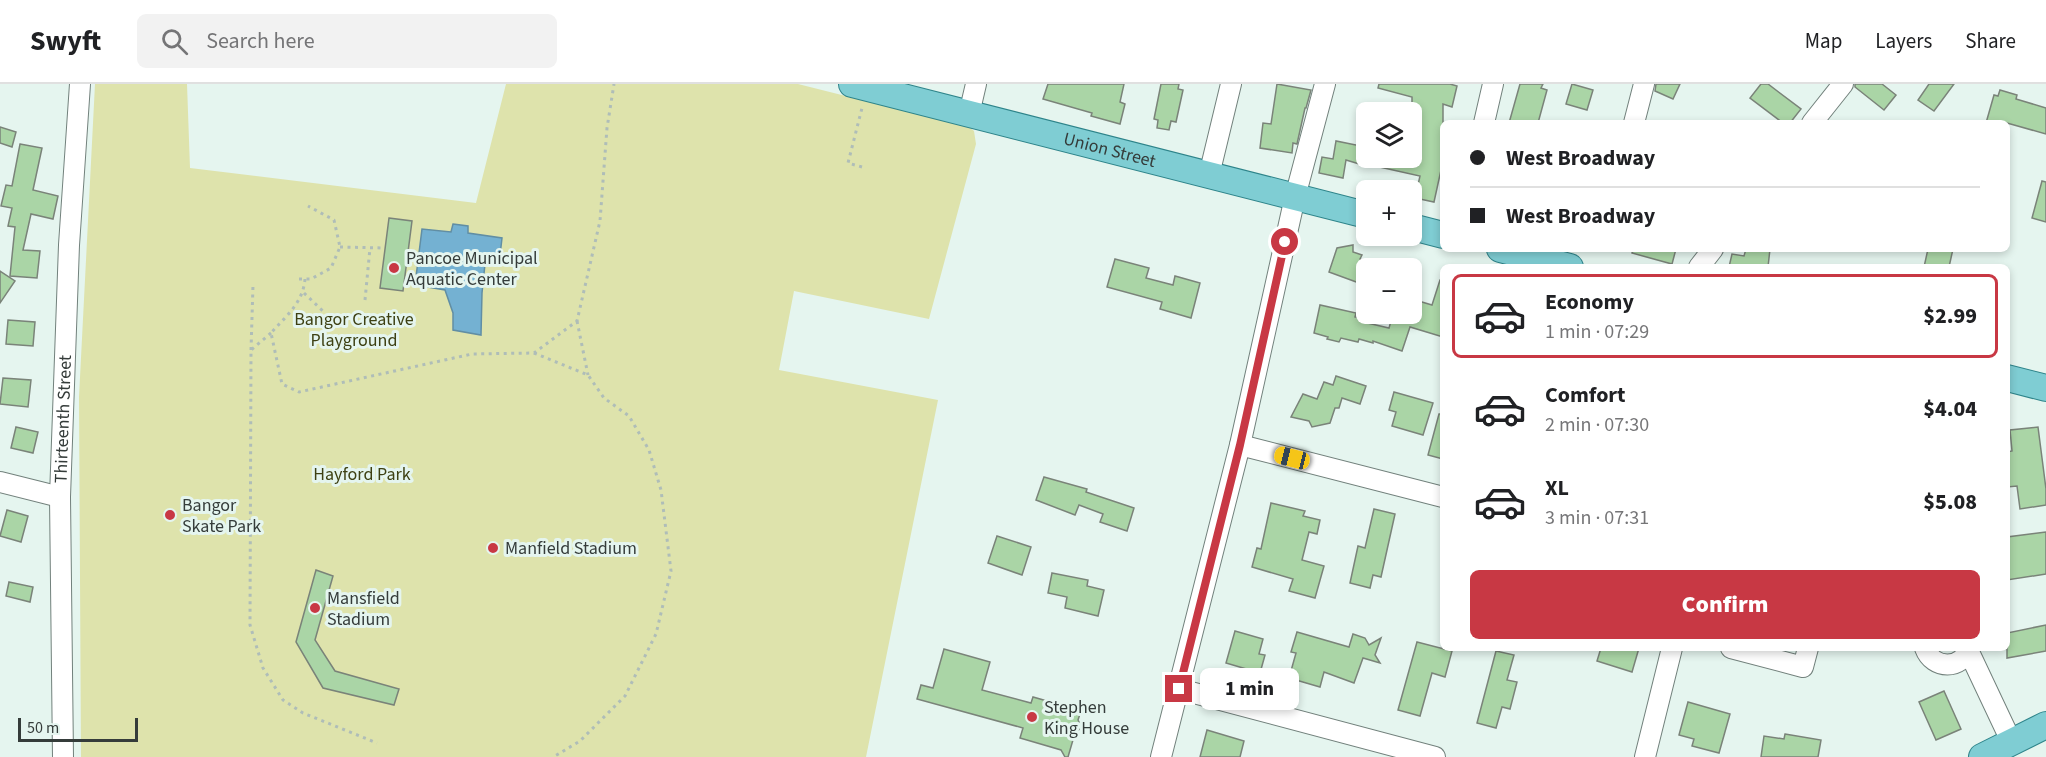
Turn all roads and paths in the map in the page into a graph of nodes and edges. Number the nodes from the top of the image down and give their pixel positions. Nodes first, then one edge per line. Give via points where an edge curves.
1 (81, 84) edge
2 (614, 84) edge
3 (976, 84) edge
4 (1231, 84) edge
5 (1325, 84) edge
6 (1493, 84) edge
7 (1644, 84) edge
8 (1843, 84) edge
9 (857, 95) edge
10 (969, 114) junction
11 (1485, 120) edge
12 (1635, 120) edge
13 (1814, 120) edge
14 (862, 167) dead end
15 (1209, 175) junction
16 (1295, 197) junction
17 (308, 206) dead end
18 (1356, 212) edge
19 (1422, 229) edge
20 (1440, 234) edge
21 (340, 247) junction
22 (370, 248) junction
23 (385, 248) dead end
24 (1512, 252) edge
25 (1711, 252) edge
26 (1558, 264) edge
27 (1701, 264) edge
28 (299, 279) dead end
29 (305, 279) junction
30 (253, 285) dead end
31 (304, 293) junction
32 (365, 300) dead end
33 (325, 313) dead end
34 (577, 321) junction
35 (271, 333) junction
36 (251, 350) junction
37 (534, 353) junction
38 (588, 375) junction
39 (2010, 378) edge
40 (2044, 382) edge
41 (1240, 445) junction
42 (0, 482) edge
43 (1440, 496) edge
44 (60, 497) junction
45 (1671, 651) edge
46 (1742, 651) edge
47 (1807, 651) edge
48 (1926, 651) edge
49 (1968, 651) edge
50 (1969, 651) edge
51 (1179, 689) junction
52 (2046, 725) edge
53 (2011, 741) junction
54 (376, 743) dead end
55 (555, 756) edge
56 (63, 757) edge
57 (1161, 757) edge
58 (1435, 757) edge
59 (1645, 757) edge
60 (1982, 757) edge

1 - 44 street, Thirteenth Street via 69,245
2 - 34 path via 600,221
3 - 10 street
4 - 15 street
5 - 16 street
6 - 11 street
7 - 12 street
8 - 13 street
9 - 10 main road, Union Street
9 - 14 path via 848,163
10 - 15 main road, Union Street
15 - 16 main road, Union Street
16 - 18 main road, Union Street
16 - 41 street
17 - 21 path via 334,220
19 - 20 main road
21 - 22 path
21 - 29 path via 331,268
22 - 23 path
22 - 32 path
24 - 26 main road
25 - 27 street
28 - 29 path
29 - 31 path
30 - 36 path
31 - 33 path
31 - 35 path
34 - 37 path
34 - 38 path
35 - 36 path
35 - 37 path via 282,384 300,392 472,354
36 - 54 path via 250,625 263,669 284,700 303,713
37 - 38 path
38 - 55 path via 604,398 629,416 650,450 661,490 671,571 656,634 625,696 580,741
39 - 40 main road
41 - 43 street
41 - 51 street
42 - 44 street
44 - 56 street, Thirteenth Street
45 - 59 street
46 - 47 street via 1803,667
48 - 49 street via 1930,658 1943,665 1958,663
50 - 53 street
51 - 57 street
51 - 58 street
52 - 53 main road
53 - 60 main road

